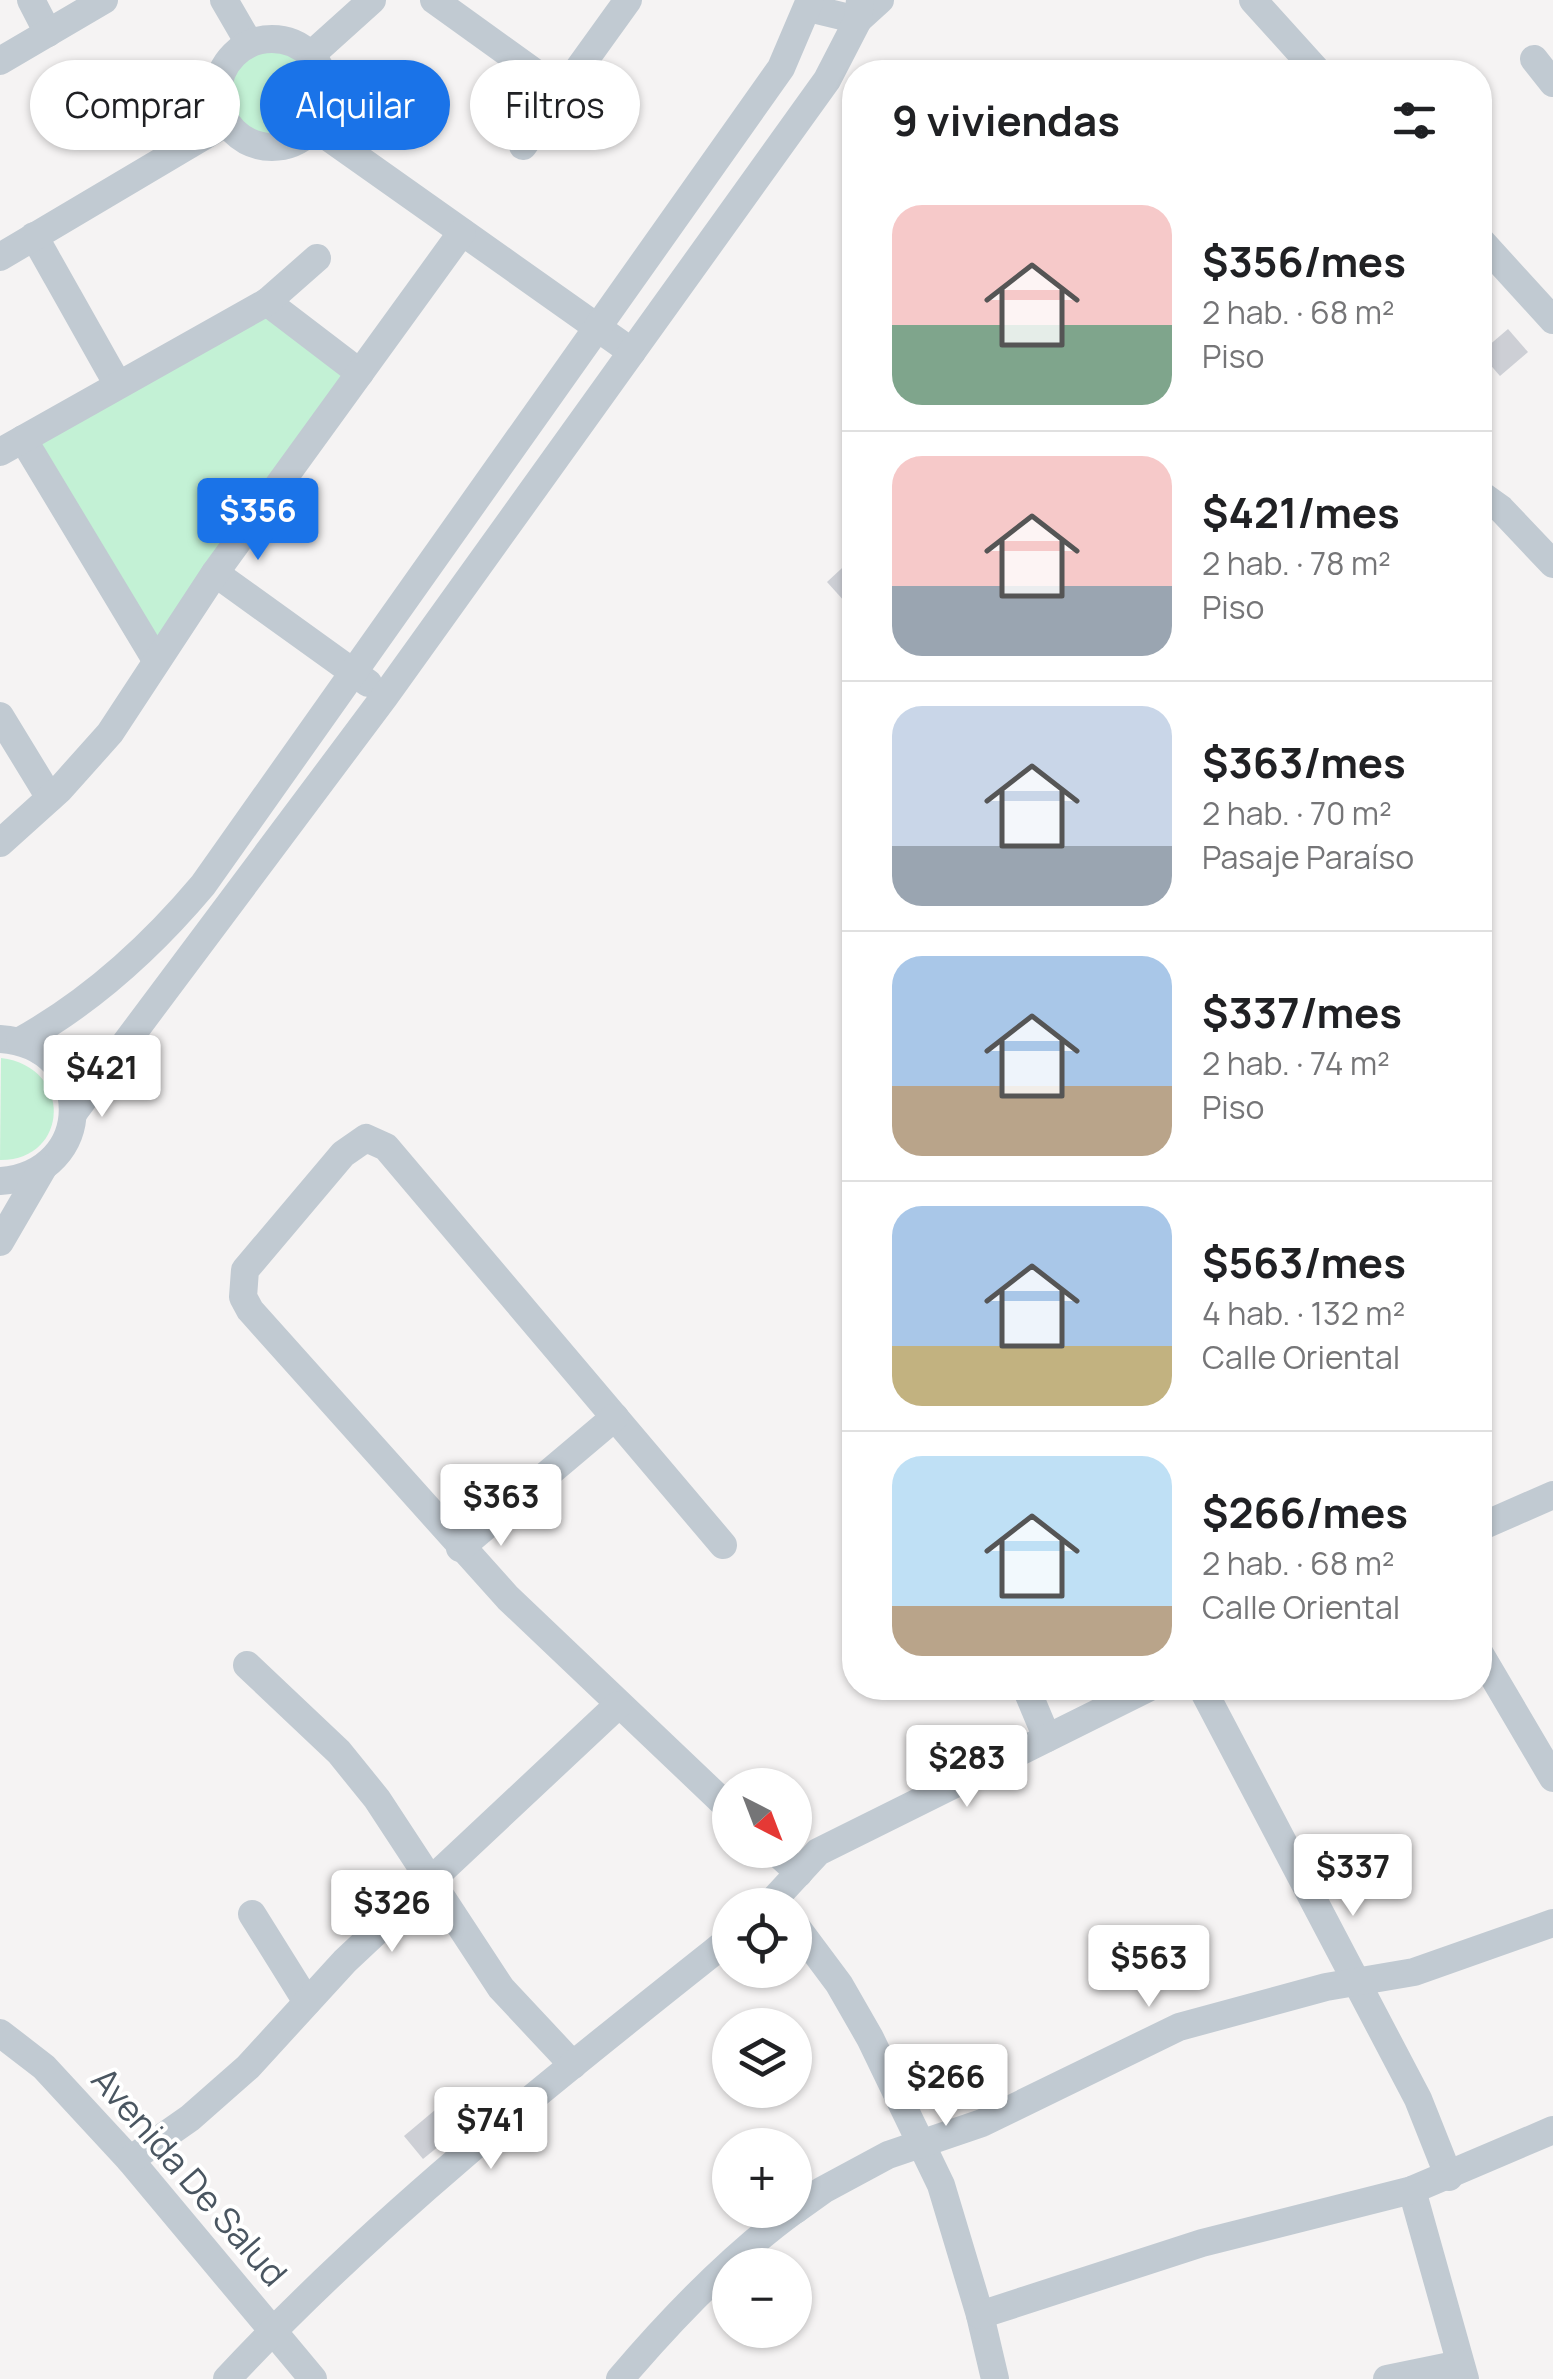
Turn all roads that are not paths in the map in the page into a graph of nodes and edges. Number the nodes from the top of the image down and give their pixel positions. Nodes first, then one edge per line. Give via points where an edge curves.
1 (31, 0) edge
2 (104, 0) edge
3 (224, 0) edge
4 (372, 0) edge
5 (434, 0) edge
6 (628, 0) edge
7 (880, 0) edge
8 (1253, 0) edge
9 (809, 4) edge
10 (859, 10) edge
11 (48, 32) junction
12 (249, 43) junction
13 (311, 54) junction
14 (228, 60) edge
15 (315, 60) edge
16 (517, 60) edge
17 (585, 60) edge
18 (1307, 60) edge
19 (1534, 60) dead end
20 (0, 61) edge
21 (1553, 83) edge
22 (180, 150) edge
23 (346, 150) edge
24 (462, 232) junction
25 (34, 236) junction
26 (1492, 253) edge
27 (0, 256) edge
28 (316, 258) dead end
29 (267, 302) junction
30 (1553, 320) edge
31 (597, 327) junction
32 (632, 352) junction
33 (360, 373) junction
34 (118, 385) junction
35 (11, 446) edge
36 (1492, 503) edge
37 (1553, 564) edge
38 (215, 573) junction
39 (156, 660) junction
40 (353, 672) junction
41 (385, 696) junction
42 (0, 716) edge
43 (50, 798) junction
44 (0, 843) edge
45 (10, 1040) edge
46 (74, 1112) junction
47 (43, 1168) junction
48 (0, 1181) edge
49 (0, 1242) edge
50 (615, 1417) junction
51 (1553, 1495) edge
52 (1492, 1522) edge
53 (722, 1545) dead end
54 (460, 1548) junction
55 (247, 1666) dead end
56 (1492, 1674) edge
57 (1031, 1700) edge
58 (1124, 1700) edge
59 (1208, 1700) edge
60 (618, 1705) junction
61 (1047, 1738) junction
62 (1553, 1778) edge
63 (712, 1792) edge
64 (794, 1868) edge
65 (799, 1873) junction
66 (429, 1880) junction
67 (787, 1888) edge
68 (252, 1914) dead end
69 (1553, 1923) edge
70 (812, 1948) edge
71 (712, 1953) edge
72 (1354, 1982) junction
73 (307, 2002) junction
74 (0, 2032) edge
75 (573, 2065) junction
76 (1553, 2130) edge
77 (921, 2144) junction
78 (130, 2160) junction
79 (1448, 2177) junction
80 (1412, 2190) junction
81 (812, 2198) edge
82 (770, 2228) edge
83 (980, 2315) junction
84 (272, 2332) junction
85 (1463, 2371) edge
86 (227, 2379) edge
87 (313, 2379) edge
88 (620, 2379) edge
89 (995, 2379) edge
90 (1387, 2379) edge

1 - 11 street
2 - 11 street
3 - 12 street
4 - 13 street
5 - 16 street
6 - 17 street
7 - 10 street
8 - 18 street
9 - 10 street
9 - 31 street via 781,68
10 - 32 street via 828,80
11 - 20 street
12 - 13 street via 275,38
12 - 14 street
13 - 15 street
19 - 21 street
22 - 25 street
23 - 24 street
24 - 31 street
24 - 33 street
25 - 27 street
25 - 34 street
26 - 30 street
28 - 29 street
29 - 33 street
29 - 34 street
31 - 32 street
31 - 40 street
32 - 41 street
33 - 38 street
34 - 35 street
35 - 39 street
36 - 37 street
38 - 39 street
38 - 40 street
39 - 43 street via 110,733
40 - 41 street
40 - 45 street via 164,931 75,1008
41 - 46 street
42 - 43 street
43 - 44 street
45 - 46 street via 58,1064
46 - 47 street via 65,1144
47 - 48 street
47 - 49 street
50 - 53 street
50 - 54 street
50 - 54 street via 386,1147 366,1138 343,1154 246,1270 243,1297
51 - 52 street
54 - 60 street
55 - 66 street via 339,1752
56 - 62 street
57 - 61 street
58 - 61 street
59 - 72 street
60 - 63 street
60 - 66 street
61 - 65 street via 818,1852
64 - 65 street
65 - 67 street
66 - 73 street
66 - 75 street via 501,1988
68 - 73 street
69 - 72 street via 1414,1972
70 - 77 street via 862,2024
71 - 75 street
72 - 77 street via 1178,2027 982,2123
72 - 79 street via 1418,2100
73 - 78 street via 248,2067
74 - 78 street, Avenida De Salud via 44,2067
75 - 84 street
76 - 79 street
77 - 81 street
77 - 83 street via 941,2185
78 - 84 street, Avenida De Salud
79 - 80 street
80 - 83 street via 1202,2243
80 - 85 street
82 - 88 street
83 - 89 street
84 - 86 street
84 - 87 street, Avenida De Salud
85 - 90 street

